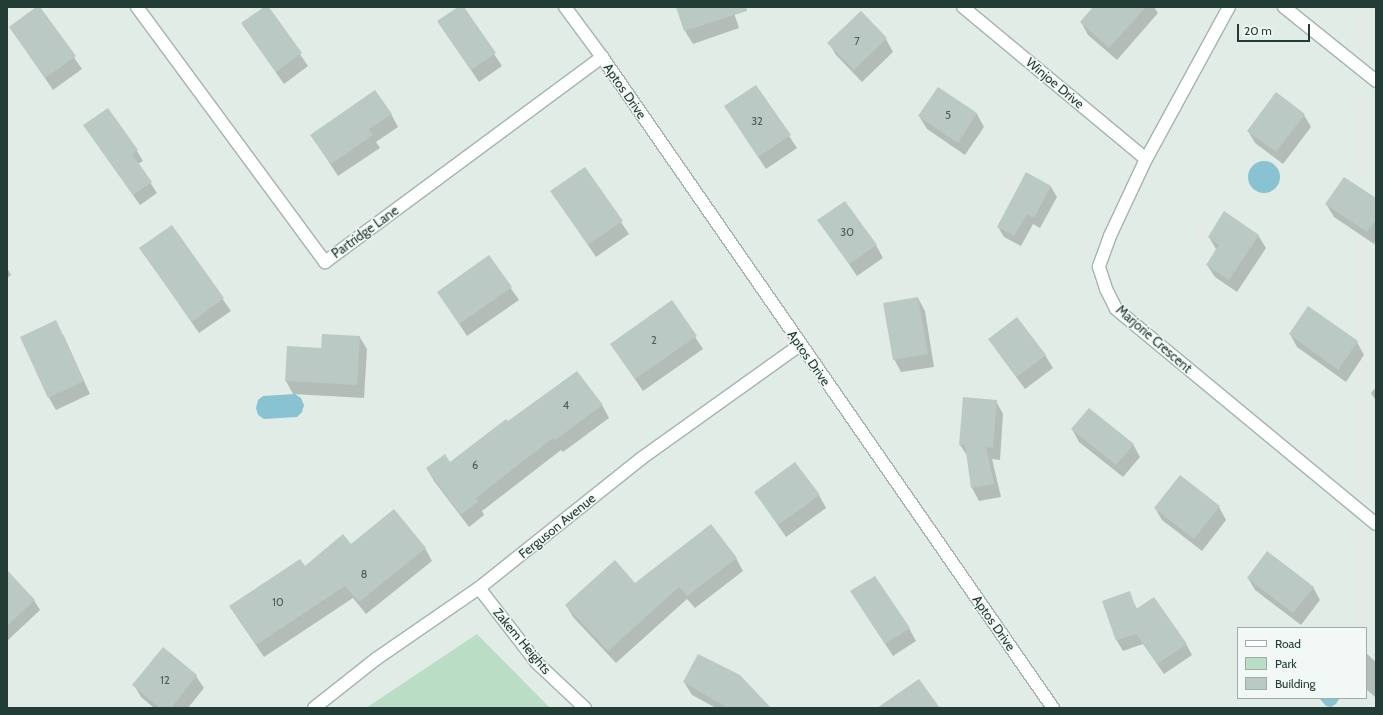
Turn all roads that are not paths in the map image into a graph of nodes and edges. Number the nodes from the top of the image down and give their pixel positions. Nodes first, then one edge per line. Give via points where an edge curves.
1 (137, 7) edge
2 (565, 7) edge
3 (963, 7) edge
4 (1229, 7) edge
5 (1284, 7) edge
6 (602, 57) junction
7 (1376, 80) edge
8 (1146, 159) junction
9 (800, 345) junction
10 (1376, 524) edge
11 (479, 588) junction
12 (314, 708) edge
13 (585, 708) edge
14 (1053, 708) edge

1 - 6 street, Partridge Lane via 325,262
2 - 6 street, Aptos Drive
3 - 8 street, Winjoe Drive
4 - 8 street, Marjorie Crescent
5 - 7 street
6 - 9 street, Aptos Drive
8 - 10 street, Marjorie Crescent via 1110,236 1099,267 1116,309
9 - 11 street, Ferguson Avenue via 642,458
9 - 14 street, Aptos Drive
11 - 12 street, Ferguson Avenue via 376,659
11 - 13 street, Zakem Heights via 537,663

